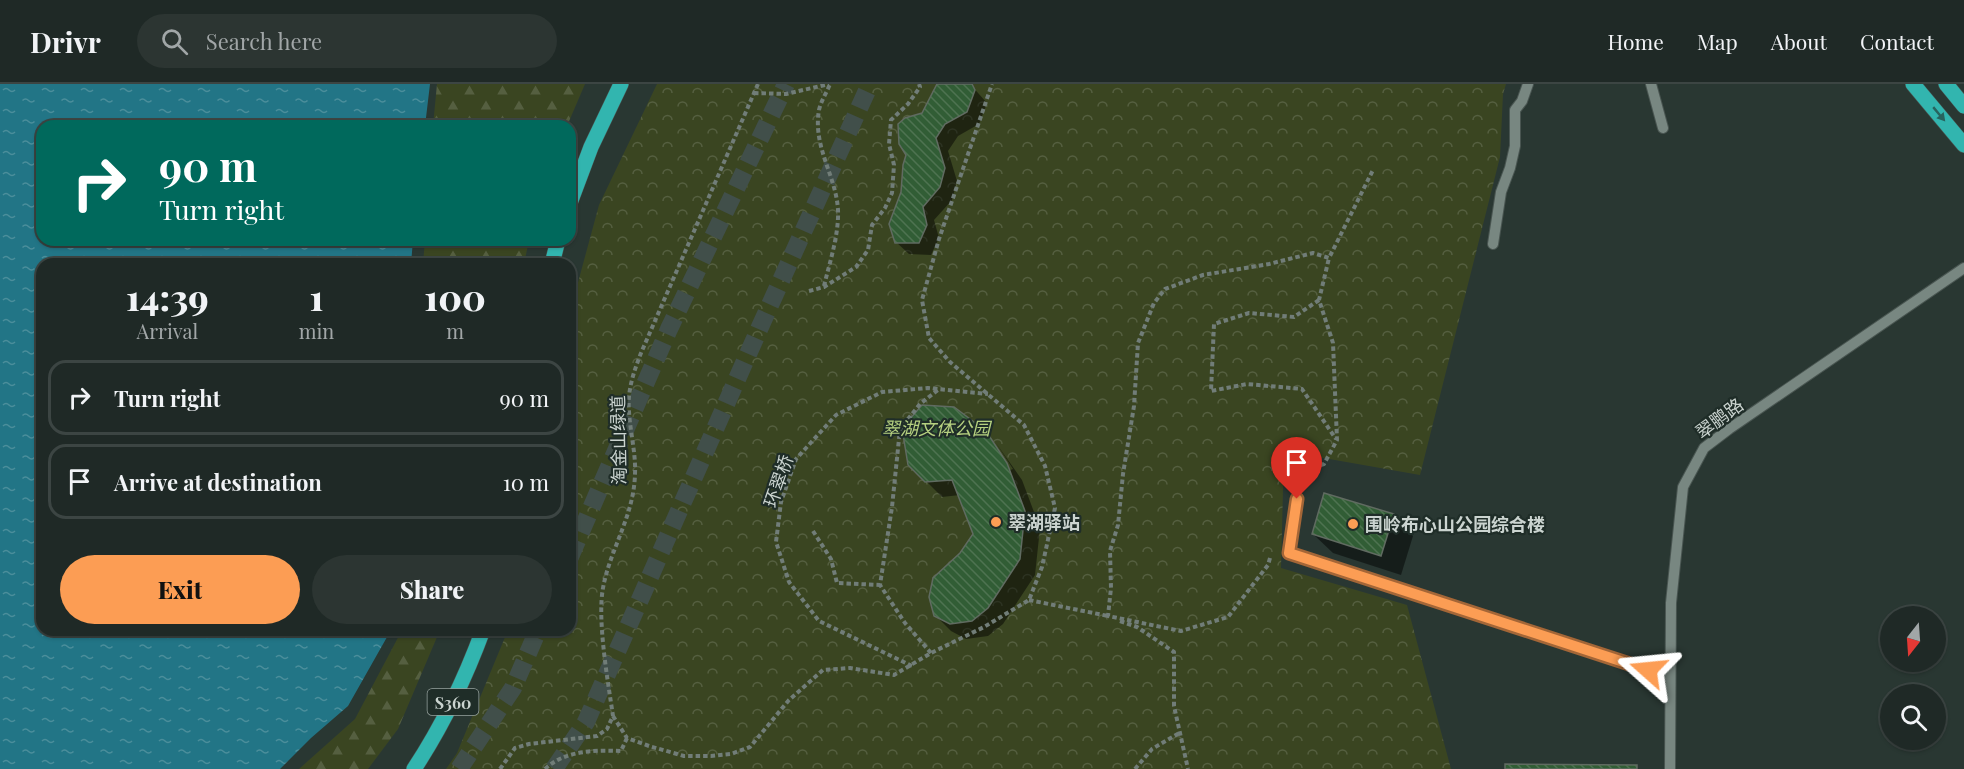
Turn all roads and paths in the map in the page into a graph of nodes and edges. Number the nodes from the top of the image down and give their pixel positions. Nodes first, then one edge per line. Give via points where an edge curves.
1 (621, 84) edge
2 (758, 84) edge
3 (830, 84) edge
4 (919, 84) edge
5 (992, 84) edge
6 (1528, 84) edge
7 (1651, 84) edge
8 (1914, 84) edge
9 (1946, 84) edge
10 (754, 93) junction
11 (1964, 106) edge
12 (1663, 128) dead end
13 (1964, 145) edge
14 (1373, 170) dead end
15 (576, 187) edge
16 (1493, 244) dead end
17 (1329, 258) junction
18 (1964, 268) edge
19 (824, 286) junction
20 (808, 291) dead end
21 (1319, 300) junction
22 (939, 389) junction
23 (989, 394) junction
24 (1337, 440) junction
25 (1296, 495) joint
26 (813, 531) dead end
27 (1272, 554) dead end
28 (880, 585) junction
29 (1029, 600) junction
30 (1108, 616) junction
31 (481, 636) edge
32 (931, 653) junction
33 (912, 666) junction
34 (1670, 678) junction
35 (613, 716) junction
36 (1181, 732) junction
37 (627, 738) junction
38 (414, 769) edge
39 (500, 769) edge
40 (545, 769) edge
41 (1136, 769) edge
42 (1188, 769) edge
43 (1670, 769) edge

1 - 15 main road
2 - 10 path, 淘金山绿道
3 - 10 path via 786,94
3 - 19 path via 820,108 818,132 821,154 836,192 838,218
4 - 19 path via 908,104 891,120 892,193 872,225 868,250 856,267
5 - 23 path via 922,300 929,338 950,362
6 - 16 street via 1515,110 1515,146 1501,192
7 - 12 street
8 -> 13 main road
9 - 11 main road
10 - 35 path, 淘金山绿道 via 632,378 628,409 635,474 631,510 603,589
14 - 17 path
17 - 21 path
17 - 30 path via 1313,253 1203,275 1165,289 1154,303 1138,343 1118,525 1110,551
18 - 34 street, 翠鹏路 via 1704,448 1683,487 1671,603
19 - 20 path
21 - 24 path via 1334,343
21 - 24 path via 1294,317 1249,313 1214,324 1211,391 1247,384 1302,389
22 - 23 path, 环翠桥
22 - 28 path via 920,404 900,429
22 - 33 path, 环翠桥 via 882,392 836,415 796,459 781,502 776,542 789,582 819,621
23 - 29 path via 1024,425 1045,466 1055,508 1042,567
24 - 25 path via 1324,464 1303,470
25 - 34 street via 1289,553
26 - 28 path via 831,559 837,583
27 - 30 path via 1268,565 1228,617 1181,631
28 - 32 path
29 - 30 path
29 - 32 path
30 - 36 path via 1137,627 1174,652 1174,706
31 - 38 main road, S360 via 467,674
32 - 33 path
33 - 37 path via 894,675 850,668 823,670 789,700 750,747 731,754 684,756
34 - 43 street, 翠鹏路
35 - 37 path
35 - 39 path via 607,729 597,736 515,748
36 - 41 path via 1152,749
36 - 42 path
37 - 40 path via 621,751 594,750 568,756

